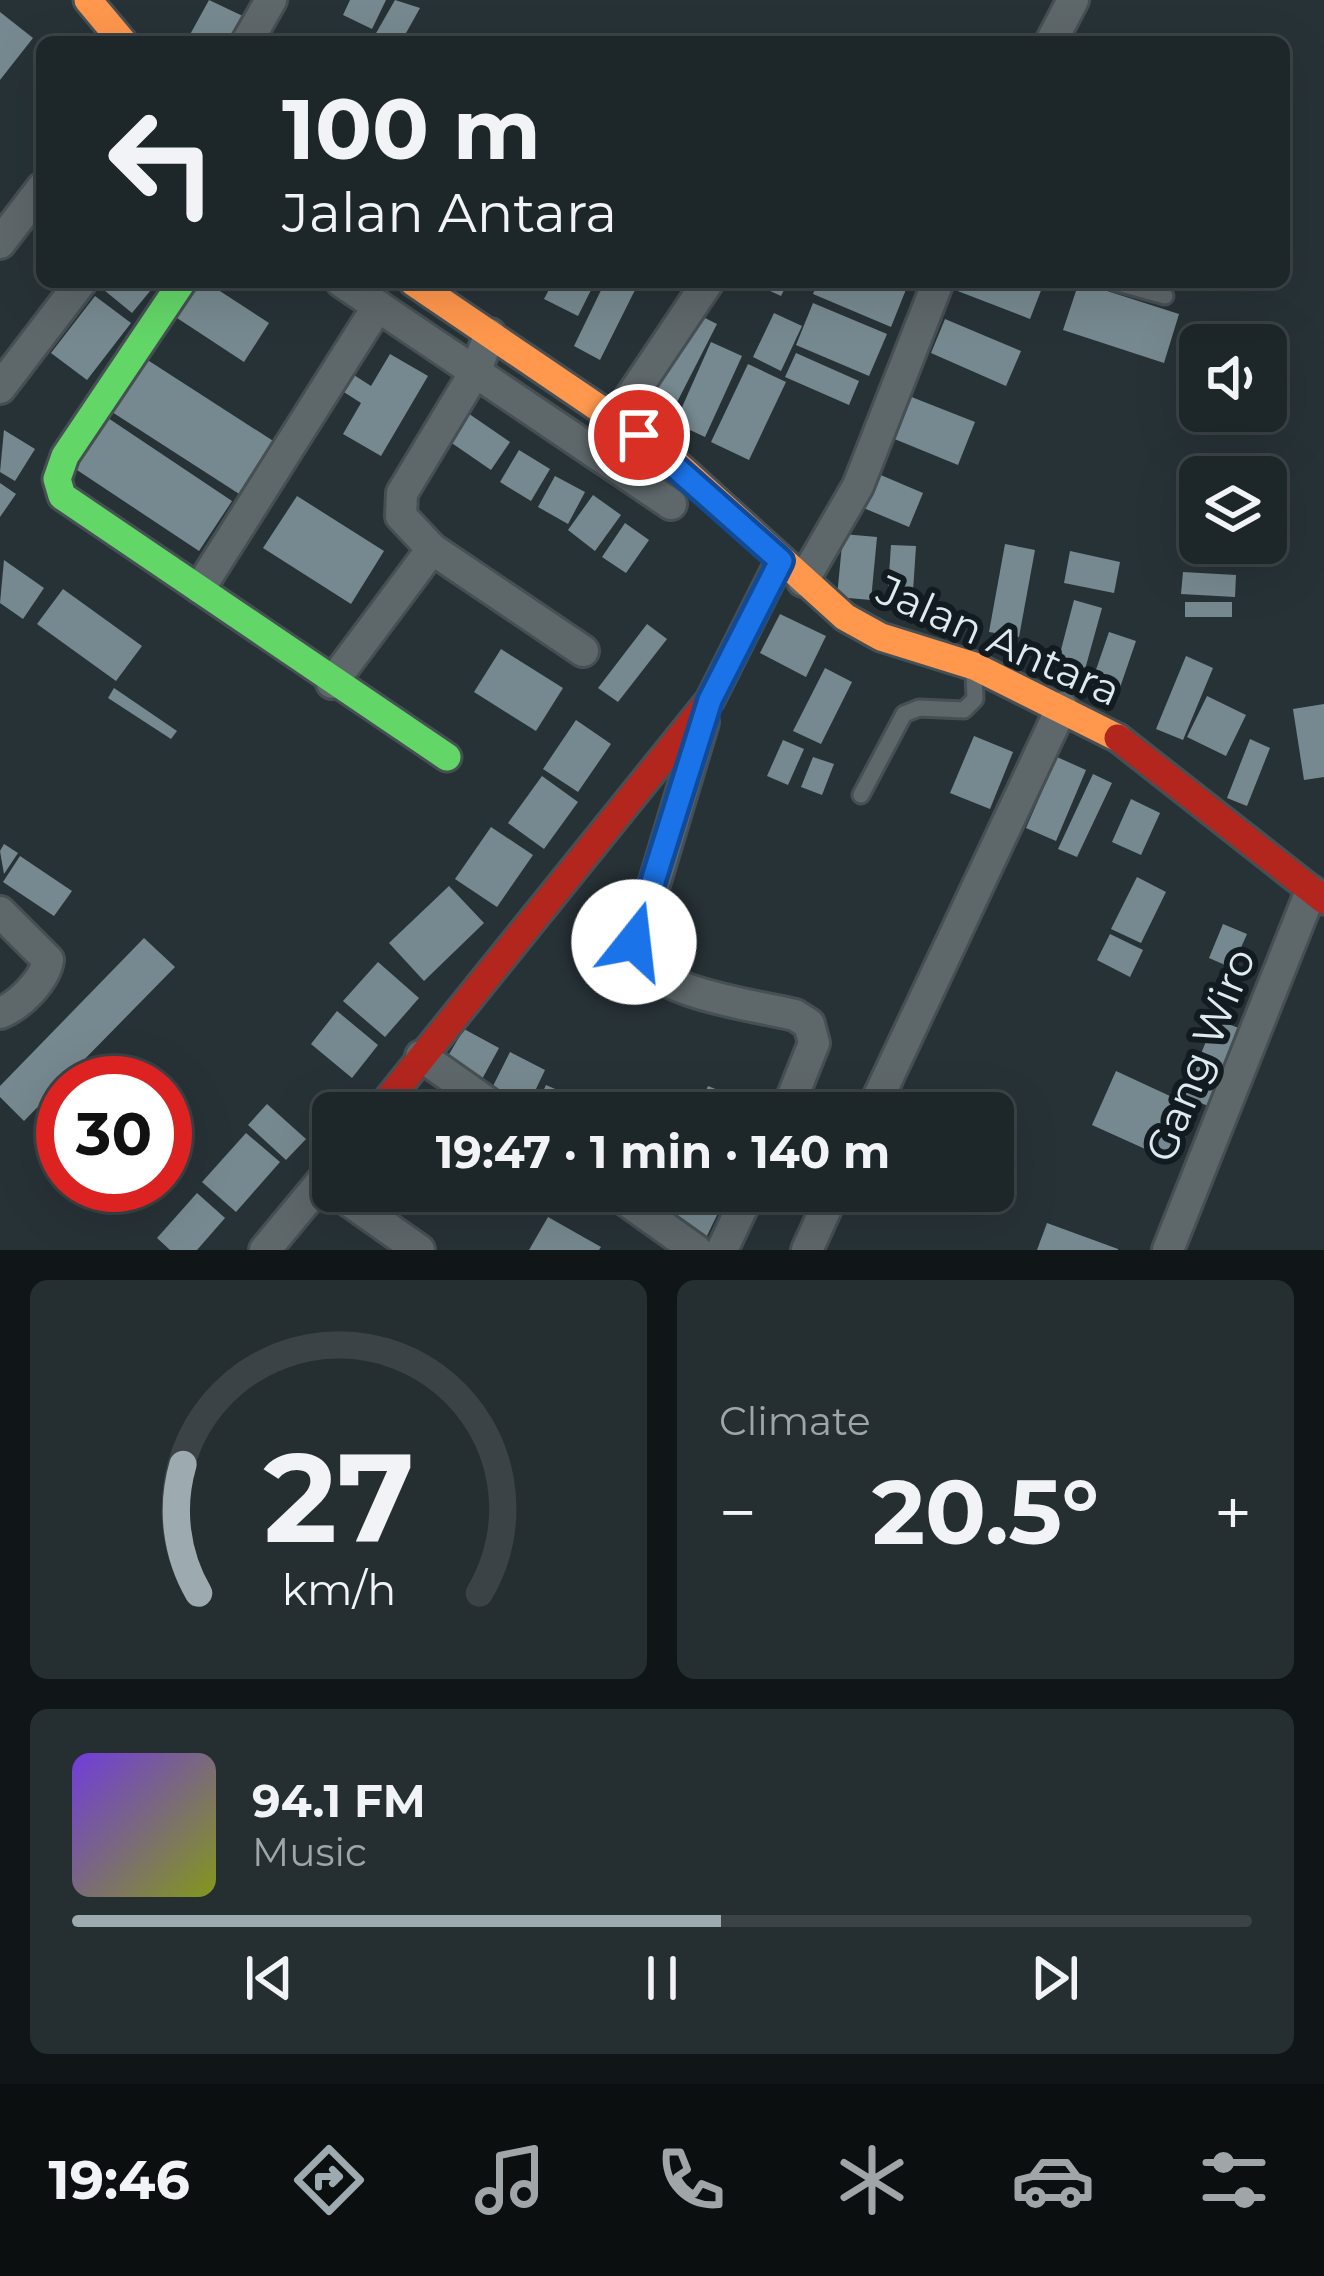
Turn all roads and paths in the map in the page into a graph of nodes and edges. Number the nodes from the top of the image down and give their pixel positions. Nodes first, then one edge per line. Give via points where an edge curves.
1 (88, 0) edge
2 (271, 0) edge
3 (1073, 0) edge
4 (118, 36) edge
5 (251, 36) edge
6 (1054, 36) edge
7 (36, 196) edge
8 (0, 243) edge
9 (76, 288) edge
10 (178, 288) edge
11 (351, 288) edge
12 (421, 288) edge
13 (704, 288) edge
14 (936, 288) edge
15 (1136, 288) edge
16 (1165, 296) dead end
17 (378, 307) junction
18 (490, 334) junction
19 (475, 372) junction
20 (0, 388) edge
21 (616, 419) junction
22 (671, 504) dead end
23 (432, 550) junction
24 (792, 571) junction
25 (200, 588) junction
26 (583, 651) dead end
27 (974, 666) junction
28 (332, 683) junction
29 (710, 700) junction
30 (1062, 707) junction
31 (447, 757) dead end
32 (861, 795) dead end
33 (1317, 895) edge
34 (0, 911) edge
35 (0, 1012) edge
36 (422, 1056) junction
37 (393, 1092) edge
38 (473, 1092) edge
39 (794, 1092) edge
40 (881, 1092) edge
41 (312, 1202) edge
42 (369, 1212) edge
43 (643, 1212) edge
44 (739, 1212) edge
45 (824, 1212) edge
46 (265, 1250) edge
47 (419, 1250) edge
48 (696, 1250) edge
49 (722, 1250) edge
50 (807, 1250) edge
51 (1168, 1250) edge

1 - 4 street
2 - 5 street
3 - 6 street
7 - 8 street
9 - 20 street
10 - 25 street via 80,428 57,479 68,501
11 - 17 street
12 - 18 street, Jalan Antara
13 - 21 street
14 - 24 street via 858,486
15 - 16 lane
17 - 19 street
17 - 25 street
18 - 19 street
18 - 21 street, Jalan Antara
19 - 22 street
19 - 23 street via 402,493 401,516
21 - 24 street, Jalan Antara
23 - 26 street
23 - 28 street
24 - 27 street, Jalan Antara via 880,637
24 - 29 street
25 - 28 street
27 - 30 street, Jalan Antara
27 - 32 lane via 971,705 904,715
28 - 31 street
29 - 36 street
29 - 39 street via 634,951 642,966 674,985 809,1024 814,1043
30 - 33 street, Jalan Antara via 1148,760
30 - 40 street
33 - 51 street, Gang Wiro
34 - 35 street via 48,969
36 - 37 street
36 - 38 street
41 - 46 street
42 - 47 street
43 - 48 street
44 - 49 street
45 - 50 street

